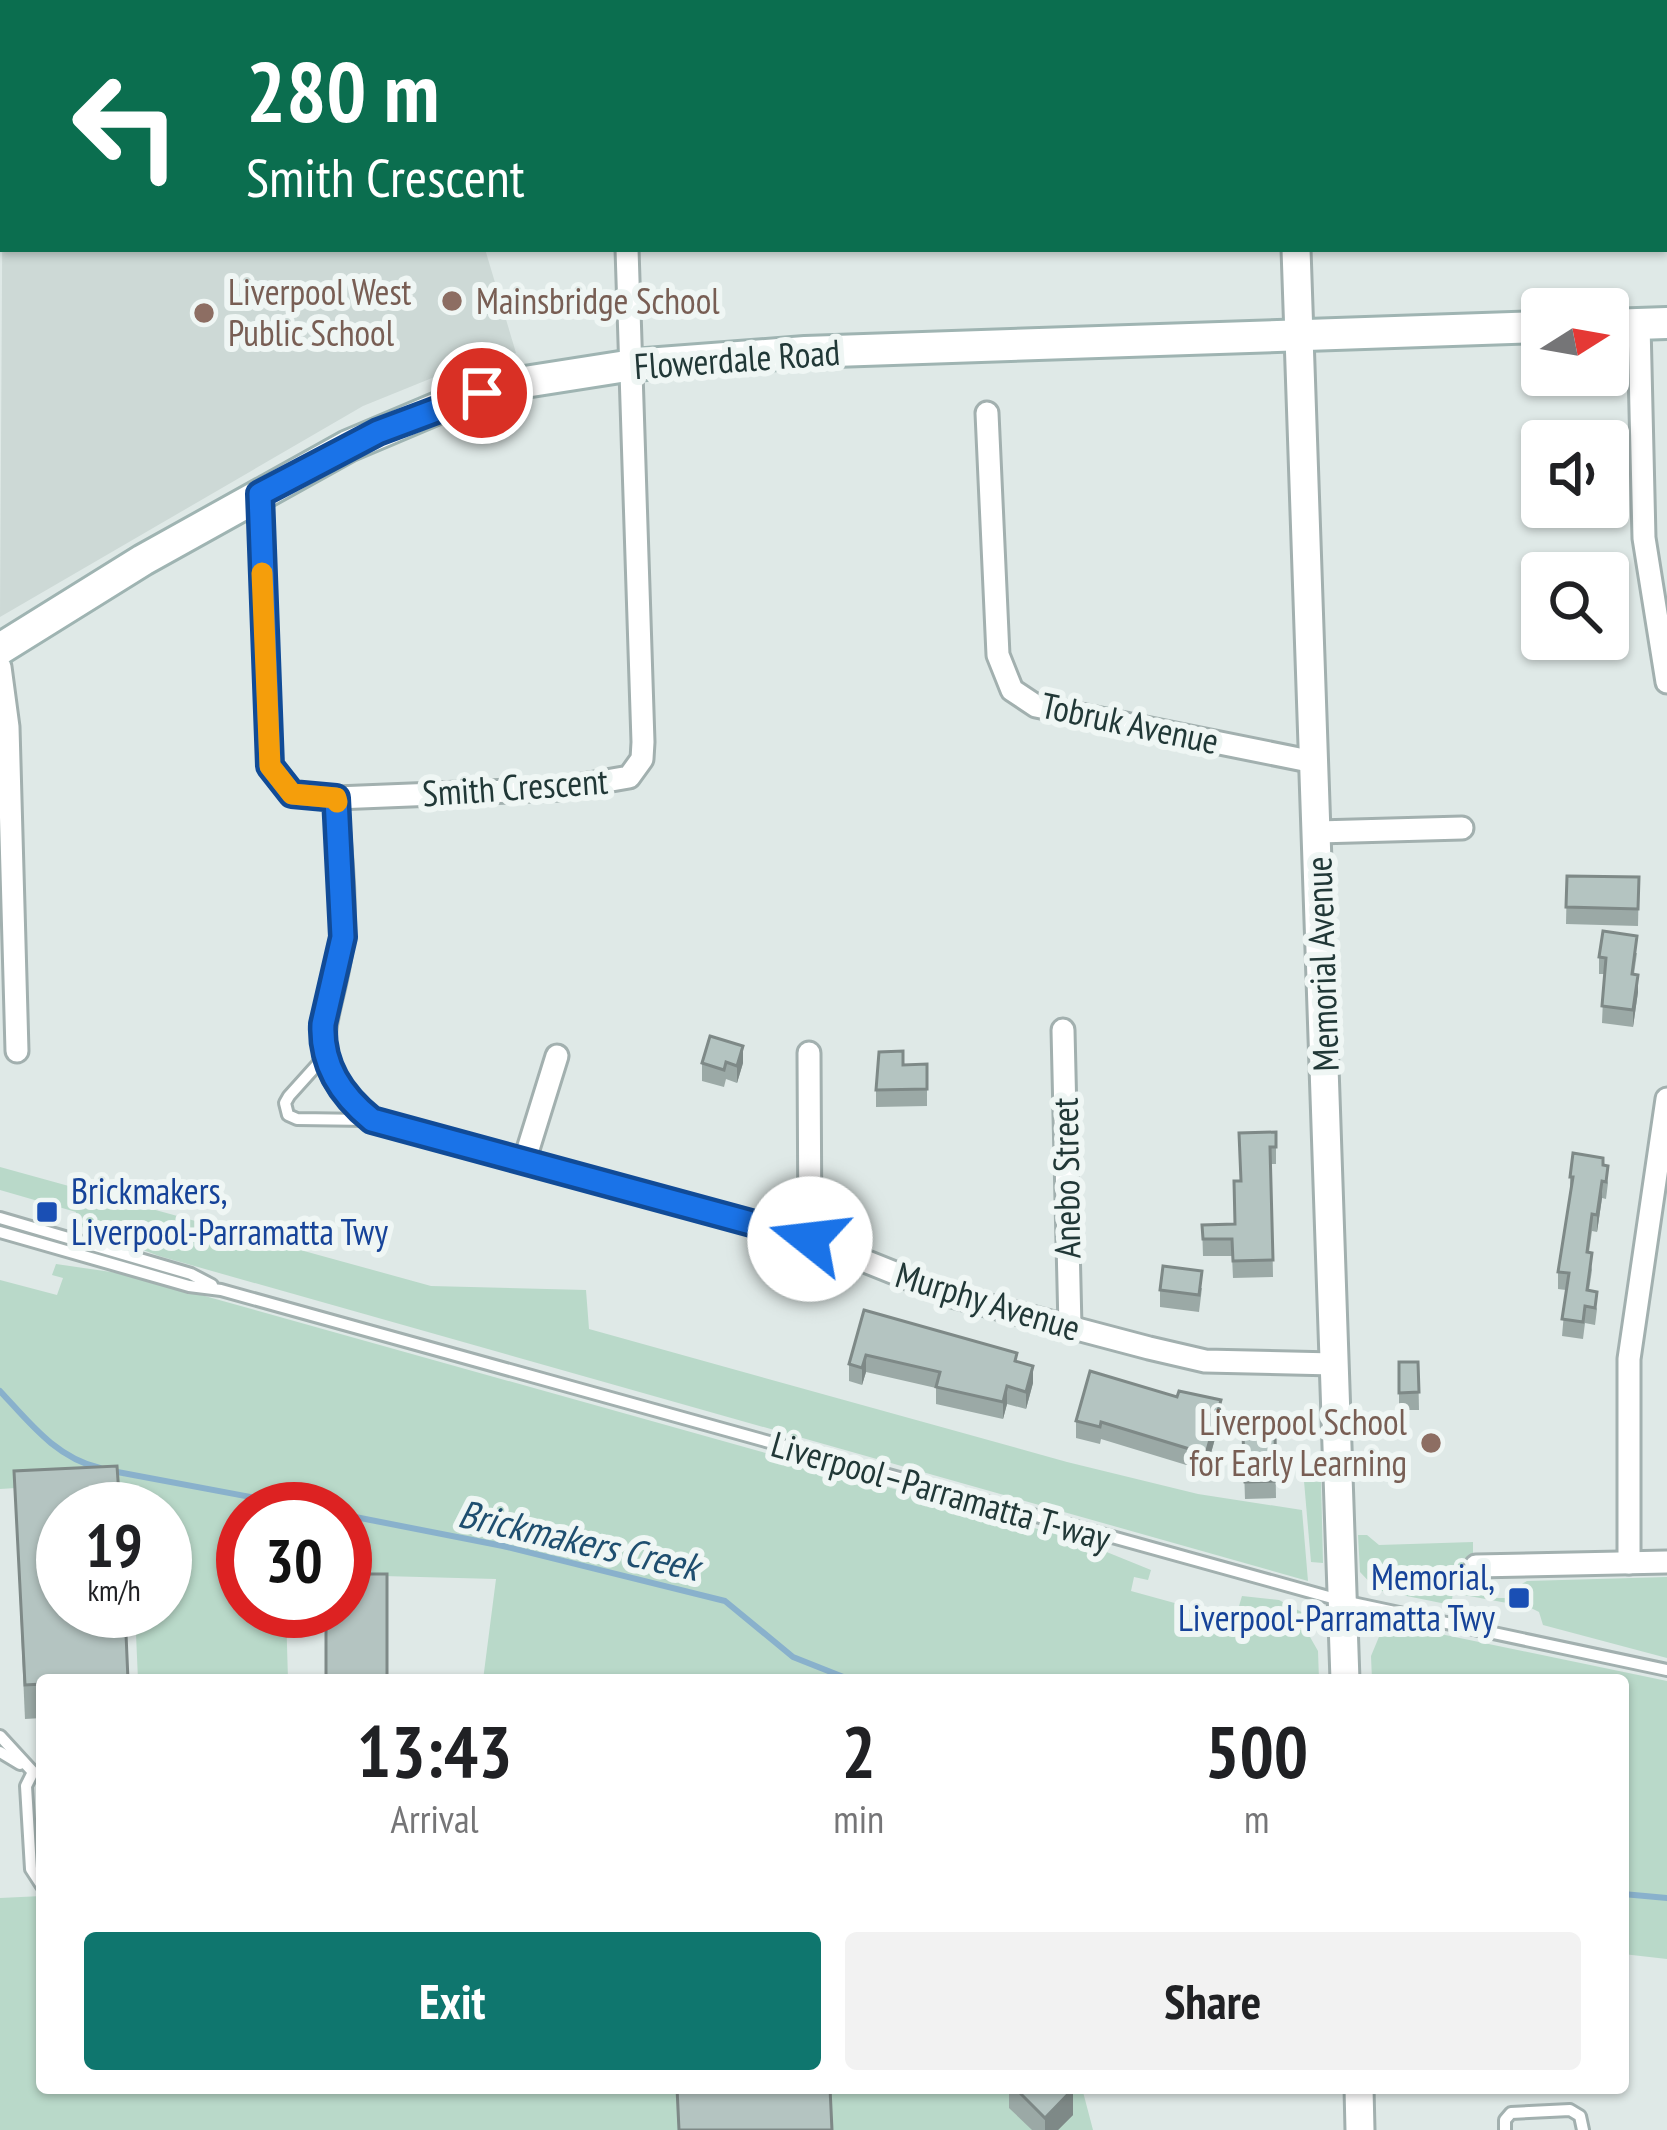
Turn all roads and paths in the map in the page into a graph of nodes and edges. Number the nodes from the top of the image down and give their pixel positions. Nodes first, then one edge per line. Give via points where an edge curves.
1 (627, 252) edge
2 (1296, 252) edge
3 (1638, 324) edge
4 (1521, 328) edge
5 (1299, 335) junction
6 (633, 364) junction
7 (987, 413) dead end
8 (260, 494) junction
9 (0, 649) edge
10 (0, 668) edge
11 (1667, 682) edge
12 (1314, 762) junction
13 (336, 798) junction
14 (1462, 828) dead end
15 (1318, 832) junction
16 (1063, 1030) dead end
17 (17, 1051) dead end
18 (809, 1053) dead end
19 (325, 1056) junction
20 (557, 1056) dead end
21 (1667, 1099) edge
22 (372, 1120) junction
23 (525, 1159) junction
24 (1660, 1216) edge
25 (0, 1218) edge
26 (0, 1232) edge
27 (810, 1239) junction
28 (220, 1290) junction
29 (1070, 1327) junction
30 (1334, 1364) junction
31 (1667, 1562) edge
32 (1629, 1563) junction
33 (1476, 1567) dead end
34 (1343, 1601) junction
35 (1667, 1670) edge
36 (1346, 1674) edge
37 (0, 1736) edge
38 (0, 1752) edge
39 (33, 1772) junction
40 (36, 1877) edge
41 (1359, 2094) edge
42 (1360, 2130) edge
43 (1505, 2130) edge
44 (1583, 2130) edge

1 - 6 street, Smith Crescent
2 - 5 street, Memorial Avenue
3 - 11 street via 1644,538
4 - 5 main road, Flowerdale Road
5 - 6 main road, Flowerdale Road
5 - 12 street, Memorial Avenue
6 - 8 main road, Flowerdale Road via 452,402
6 - 13 street, Smith Crescent via 642,759 629,777 585,787
7 - 12 street, Tobruk Avenue via 998,655 1012,690 1036,706
8 - 9 main road, Flowerdale Road
8 - 13 street, Smith Crescent via 270,766 292,794
10 - 17 street
12 - 15 street, Memorial Avenue
13 - 19 street via 343,937 323,1024
14 - 15 street
15 - 30 street, Memorial Avenue
16 - 29 street, Anebo Street
18 - 27 street
19 - 22 street via 354,1106
19 - 22 lane, Murphy Avenue via 285,1111 297,1119
20 - 23 street
21 - 24 street
22 - 23 street, Murphy Avenue
23 - 27 street, Murphy Avenue
24 - 32 street via 1629,1359
25 - 28 lane, Liverpool–Parramatta T-way via 191,1274
26 - 28 lane, Liverpool–Parramatta T-way
27 - 29 street, Murphy Avenue via 952,1296
28 - 34 lane, Liverpool–Parramatta T-way
29 - 30 street, Murphy Avenue via 1205,1361
30 - 34 street, Memorial Avenue
31 - 32 street
32 - 33 street
34 - 35 lane, Liverpool–Parramatta T-way
34 - 36 street, Memorial Avenue
37 - 39 lane
38 - 39 lane
39 - 40 lane via 26,1786
41 - 42 street
43 - 44 lane via 1511,2113 1570,2110

